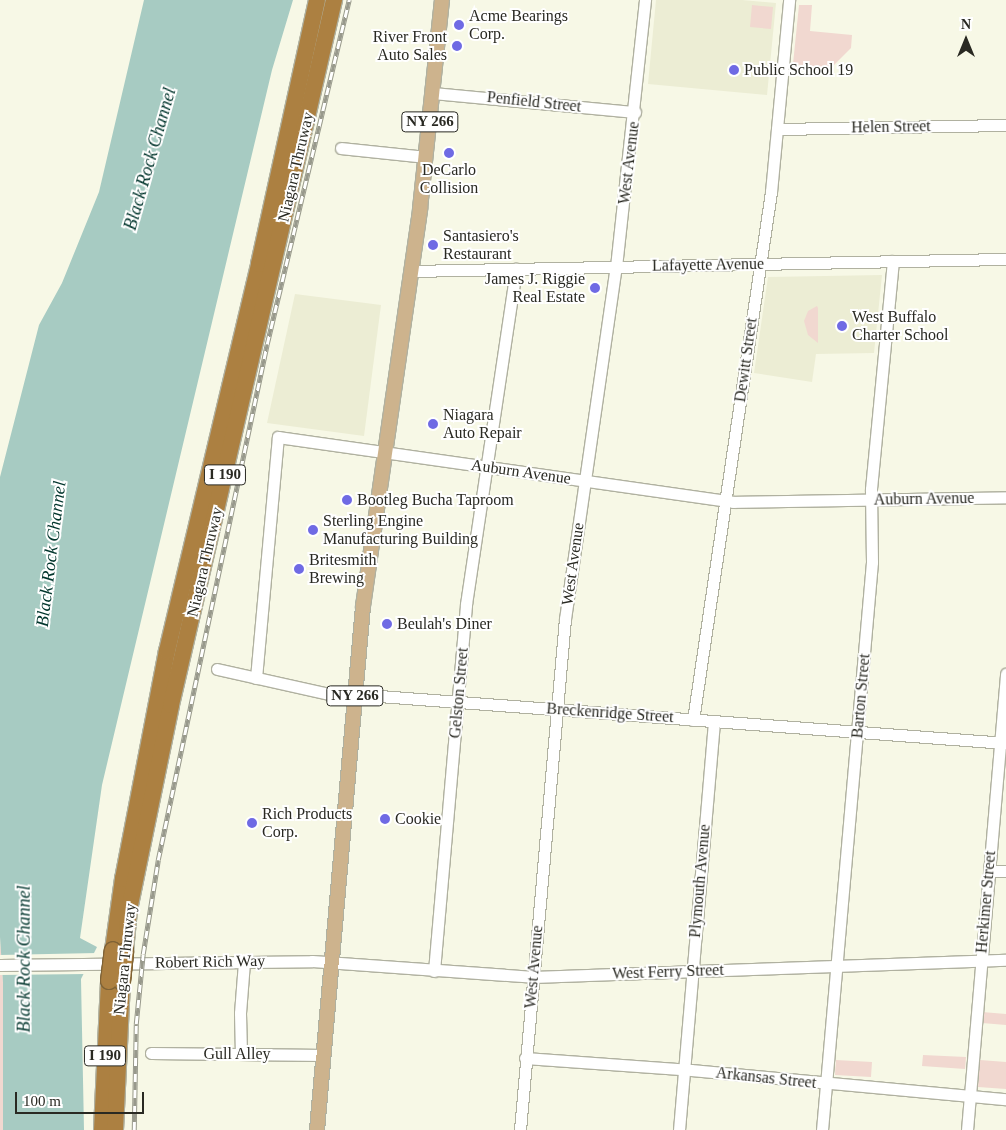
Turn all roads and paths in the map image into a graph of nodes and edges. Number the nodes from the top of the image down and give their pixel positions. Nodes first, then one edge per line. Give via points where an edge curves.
1 (317, 0) edge
2 (334, 0) edge
3 (442, 0) edge
4 (645, 0) edge
5 (789, 0) edge
6 (433, 92) junction
7 (635, 112) junction
8 (1006, 125) edge
9 (777, 128) junction
10 (341, 148) dead end
11 (426, 157) junction
12 (1006, 259) edge
13 (893, 261) junction
14 (760, 264) junction
15 (616, 267) junction
16 (516, 269) junction
17 (410, 271) junction
18 (384, 453) junction
19 (486, 467) junction
20 (585, 481) junction
21 (1006, 497) edge
22 (725, 500) junction
23 (871, 500) junction
24 (217, 669) dead end
25 (1006, 674) edge
26 (256, 678) junction
27 (355, 696) junction
28 (458, 703) junction
29 (556, 709) junction
30 (693, 720) junction
31 (714, 721) junction
32 (858, 732) junction
33 (1003, 743) edge
34 (1006, 870) edge
35 (990, 871) junction
36 (114, 955) junction
37 (1006, 960) edge
38 (981, 961) junction
39 (244, 962) junction
40 (331, 963) junction
41 (0, 965) edge
42 (836, 966) junction
43 (434, 971) junction
44 (692, 971) junction
45 (533, 976) junction
46 (115, 981) junction
47 (151, 1053) dead end
48 (241, 1054) junction
49 (324, 1054) junction
50 (525, 1058) junction
51 (684, 1069) junction
52 (827, 1084) junction
53 (970, 1096) junction
54 (1006, 1099) edge
55 (102, 1130) edge
56 (115, 1130) edge
57 (317, 1130) edge
58 (520, 1130) edge
59 (679, 1130) edge
60 (822, 1130) edge
61 (967, 1130) edge

1 - 36 highway, Niagara Thruway / I 190 via 259,264 167,651 123,879
2 - 36 highway, Niagara Thruway / I 190 via 162,743 130,910
3 - 6 main road, NY 266
4 - 7 street, West Avenue
5 - 9 street, Dewitt Street
6 - 7 street, Penfield Street
6 - 11 main road, NY 266
7 - 15 street, West Avenue
8 - 9 street, Helen Street
9 - 14 street, Dewitt Street
10 - 11 street
11 - 17 main road, NY 266
12 - 13 street, Lafayette Avenue
13 - 14 street, Lafayette Avenue
13 - 23 street, Barton Street
14 - 15 street, Lafayette Avenue
14 - 22 street, Dewitt Street
15 - 16 street, Lafayette Avenue
15 - 20 street, West Avenue
16 - 17 street, Lafayette Avenue
16 - 19 street, Gelston Street
17 - 18 main road, NY 266
18 - 19 street, Auburn Avenue
18 - 26 street, Auburn Avenue via 278,437
18 - 27 main road, NY 266 via 363,606
19 - 20 street, Auburn Avenue
19 - 28 street, Gelston Street via 466,604
20 - 22 street, Auburn Avenue
20 - 29 street, West Avenue
21 - 23 street, Auburn Avenue
22 - 23 street, Auburn Avenue
22 - 30 street, Dewitt Street
23 - 32 street, Barton Street via 872,562
24 - 26 street, Breckenridge Street
25 - 33 street, Herkimer Street
26 - 27 street, Breckenridge Street via 342,698
27 - 28 street, Breckenridge Street
27 - 40 main road, NY 266
28 - 29 street, Breckenridge Street
28 - 43 street, Gelston Street
29 - 30 street, Breckenridge Street
29 - 45 street, West Avenue
30 - 31 street, Breckenridge Street
31 - 32 street, Breckenridge Street
31 - 44 street, Plymouth Avenue
32 - 33 street, Breckenridge Street
32 - 42 street, Barton Street
33 - 35 street, Herkimer Street
34 - 35 street
35 - 38 street, Herkimer Street
36 - 39 street, Robert Rich Way
36 - 41 street, Robert Rich Way
36 - 46 highway, Niagara Thruway / I 190, bridge
37 - 38 street, West Ferry Street
38 - 42 street, West Ferry Street
38 - 53 street, Herkimer Street
39 - 40 street, Robert Rich Way
39 - 48 street
40 - 43 street, West Ferry Street
40 - 49 main road, NY 266
42 - 44 street, West Ferry Street
42 - 52 street, Barton Street
43 - 45 street, West Ferry Street
44 - 45 street, West Ferry Street
44 - 51 street, Plymouth Avenue
45 - 50 street, West Avenue
46 - 55 highway, Niagara Thruway / I 190
46 - 56 highway, Niagara Thruway / I 190
47 - 48 street, Gull Alley
48 - 49 street, Gull Alley
49 - 57 main road, NY 266
50 - 51 street, Arkansas Street
50 - 58 street, West Avenue
51 - 52 street, Arkansas Street
51 - 59 street, Plymouth Avenue
52 - 53 street, Arkansas Street
52 - 60 street, Barton Street
53 - 54 street, Arkansas Street
53 - 61 street, Herkimer Street

